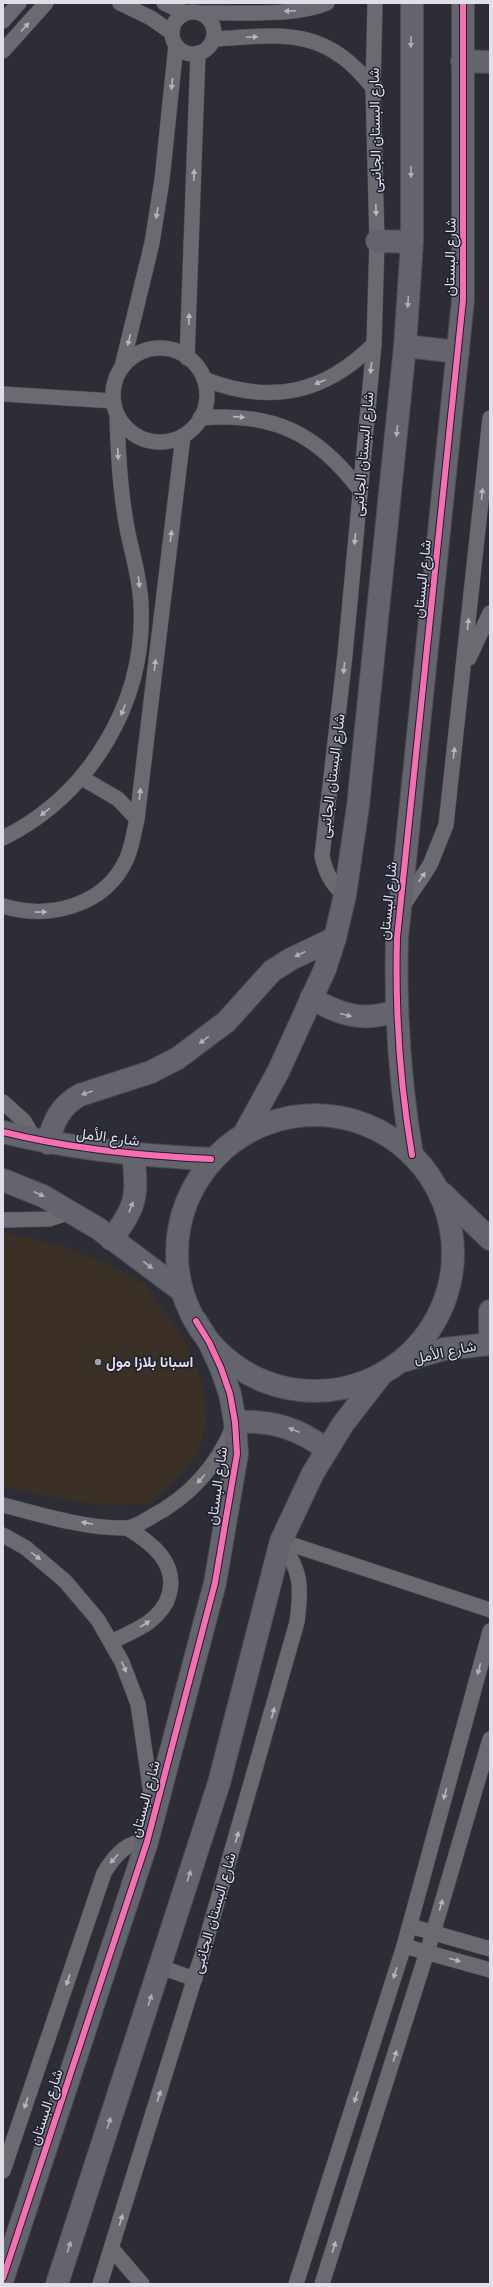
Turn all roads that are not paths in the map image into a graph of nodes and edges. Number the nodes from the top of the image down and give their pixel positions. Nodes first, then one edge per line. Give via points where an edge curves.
1 (19, 3) edge
2 (46, 3) edge
3 (120, 3) edge
4 (164, 3) edge
5 (328, 3) edge
6 (375, 3) edge
7 (412, 3) edge
8 (463, 3) edge
9 (185, 13) junction
10 (202, 13) junction
11 (3, 21) edge
12 (174, 39) junction
13 (213, 39) junction
14 (3, 53) edge
15 (198, 53) junction
16 (462, 61) junction
17 (490, 62) edge
18 (373, 88) junction
19 (377, 241) junction
20 (412, 242) junction
21 (374, 344) junction
22 (405, 346) junction
23 (458, 352) junction
24 (188, 358) junction
25 (122, 367) junction
26 (204, 379) junction
27 (3, 394) edge
28 (115, 408) junction
29 (200, 418) junction
30 (490, 418) edge
31 (490, 422) edge
32 (183, 436) junction
33 (359, 489) junction
34 (490, 613) edge
35 (463, 672) junction
36 (82, 778) junction
37 (137, 819) junction
38 (3, 838) edge
39 (345, 895) junction
40 (3, 906) edge
41 (400, 909) junction
42 (336, 938) junction
43 (311, 998) junction
44 (397, 1010) junction
45 (3, 1102) edge
46 (3, 1132) edge
47 (244, 1134) junction
48 (41, 1142) junction
49 (133, 1154) junction
50 (412, 1156) junction
51 (211, 1159) junction
52 (3, 1180) edge
53 (433, 1182) junction
54 (71, 1212) junction
55 (3, 1220) edge
56 (111, 1239) junction
57 (490, 1239) edge
58 (182, 1291) junction
59 (490, 1311) edge
60 (196, 1321) junction
61 (490, 1330) edge
62 (490, 1344) edge
63 (400, 1362) junction
64 (381, 1375) junction
65 (235, 1422) junction
66 (327, 1450) junction
67 (3, 1505) edge
68 (127, 1528) junction
69 (3, 1535) edge
70 (281, 1541) junction
71 (490, 1610) edge
72 (490, 1631) edge
73 (111, 1642) junction
74 (490, 1739) edge
75 (153, 1820) junction
76 (147, 1842) junction
77 (410, 1926) junction
78 (433, 1933) junction
79 (404, 1946) junction
80 (490, 1949) edge
81 (427, 1952) junction
82 (160, 1966) junction
83 (490, 1970) edge
84 (195, 1978) junction
85 (3, 2171) edge
86 (112, 2249) junction
87 (3, 2278) edge
88 (57, 2284) edge
89 (100, 2284) edge
90 (142, 2284) edge
91 (296, 2284) edge
92 (322, 2284) edge

1 - 11 street
14 -> 2 street
3 - 12 street via 151,18
4 - 9 street
5 -> 10 street via 316,8 297,10
6 - 18 street, شارع البستان الجانبى
7 -> 20 street
8 - 16 street, شارع البستان
9 - 10 street
9 - 12 street via 178,17
10 - 13 street via 212,24
12 - 15 street via 186,52
12 -> 25 street via 162,180 153,236
13 - 15 street
13 -> 18 street via 278,35 301,37 322,44 342,55 359,70
24 -> 15 street
16 - 17 street
16 - 23 street, شارع البستان via 464,242
18 -> 19 street, شارع البستان الجانبى
19 - 20 street
19 - 21 street, شارع البستان الجانبى
20 -> 22 street
21 -> 26 street via 338,374 295,391 272,394 248,392 226,388
21 -> 33 street, شارع البستان الجانبى
22 - 23 street
22 -> 39 street via 359,798
23 - 41 street, شارع البستان
24 - 25 street via 168,349 153,349 138,354
24 - 26 street
25 - 28 street via 115,383
26 - 29 street via 206,399
27 - 28 street
28 - 32 street via 129,430 146,440 165,442
28 -> 36 street via 122,495 140,588 140,643 135,674 119,718
29 - 32 street
29 -> 33 street via 253,418 302,435 324,450 343,468
30 - 31 street
35 -> 31 street
37 -> 32 street
33 -> 39 street, شارع البستان الجانبى via 345,655 322,856 325,870 333,886
34 - 35 street
41 -> 35 street via 430,865 446,825
36 - 37 street via 112,795
36 -> 38 street via 45,812
40 -> 37 street via 24,912 44,913 84,902 101,890 119,870 126,859
39 - 42 street
41 - 44 street, شارع البستان via 396,963
42 - 43 street
42 -> 48 street via 291,958 272,971 226,1022 178,1058 151,1072 80,1095 70,1101 61,1110
43 -> 44 street via 332,1010 359,1017 373,1017
43 - 47 street via 278,1072
44 - 50 street, شارع البستان via 404,1101
45 - 48 street via 24,1121
46 - 48 street, شارع الأمل
47 - 50 street via 287,1118 332,1116 376,1129
47 - 51 street
48 - 49 street, شارع الأمل
49 - 51 street, شارع الأمل
56 -> 49 street via 124,1224 133,1205 136,1185
50 - 53 street
51 - 58 street via 190,1193 179,1225 176,1258
52 -> 54 street via 43,1196
53 - 57 street via 457,1209
53 - 63 street via 447,1212 453,1245 451,1278 442,1310 424,1339
54 - 55 street via 48,1219
54 - 56 street via 99,1228
56 -> 58 street
58 - 60 street
59 - 61 street
60 - 64 street via 229,1361 251,1376 277,1386 303,1391 330,1391 357,1385
60 - 65 street, شارع البستان via 221,1368 230,1394
62 - 63 street, شارع الأمل via 444,1349
63 - 64 street
64 - 66 street
66 -> 65 street via 309,1437 284,1426 268,1422
65 -> 68 street via 220,1453 195,1485 168,1507
65 - 75 street, شارع البستان via 237,1454 215,1582
66 - 70 street
68 -> 67 street via 52,1517
73 -> 68 street via 150,1622 167,1602 171,1589 172,1577 159,1552
69 -> 73 street via 26,1548 65,1581 98,1620
70 - 71 street
82 -> 70 street via 219,1783
84 -> 70 street, شارع البستان الجانبى via 298,1622 299,1582 295,1563
72 -> 77 street
73 -> 75 street via 128,1676 138,1704
78 -> 74 street
75 - 76 street, شارع البستان
76 -> 85 street via 139,1841 128,1847 110,1862 104,1873
76 - 87 street, شارع البستان
77 - 78 street
77 - 79 street
78 - 80 street
78 - 81 street
79 - 81 street
79 -> 91 street
81 -> 83 street
92 -> 81 street
82 - 84 street
88 -> 82 street
86 -> 84 street, شارع البستان الجانبى
86 - 89 street, شارع البستان الجانبى
86 - 90 street

